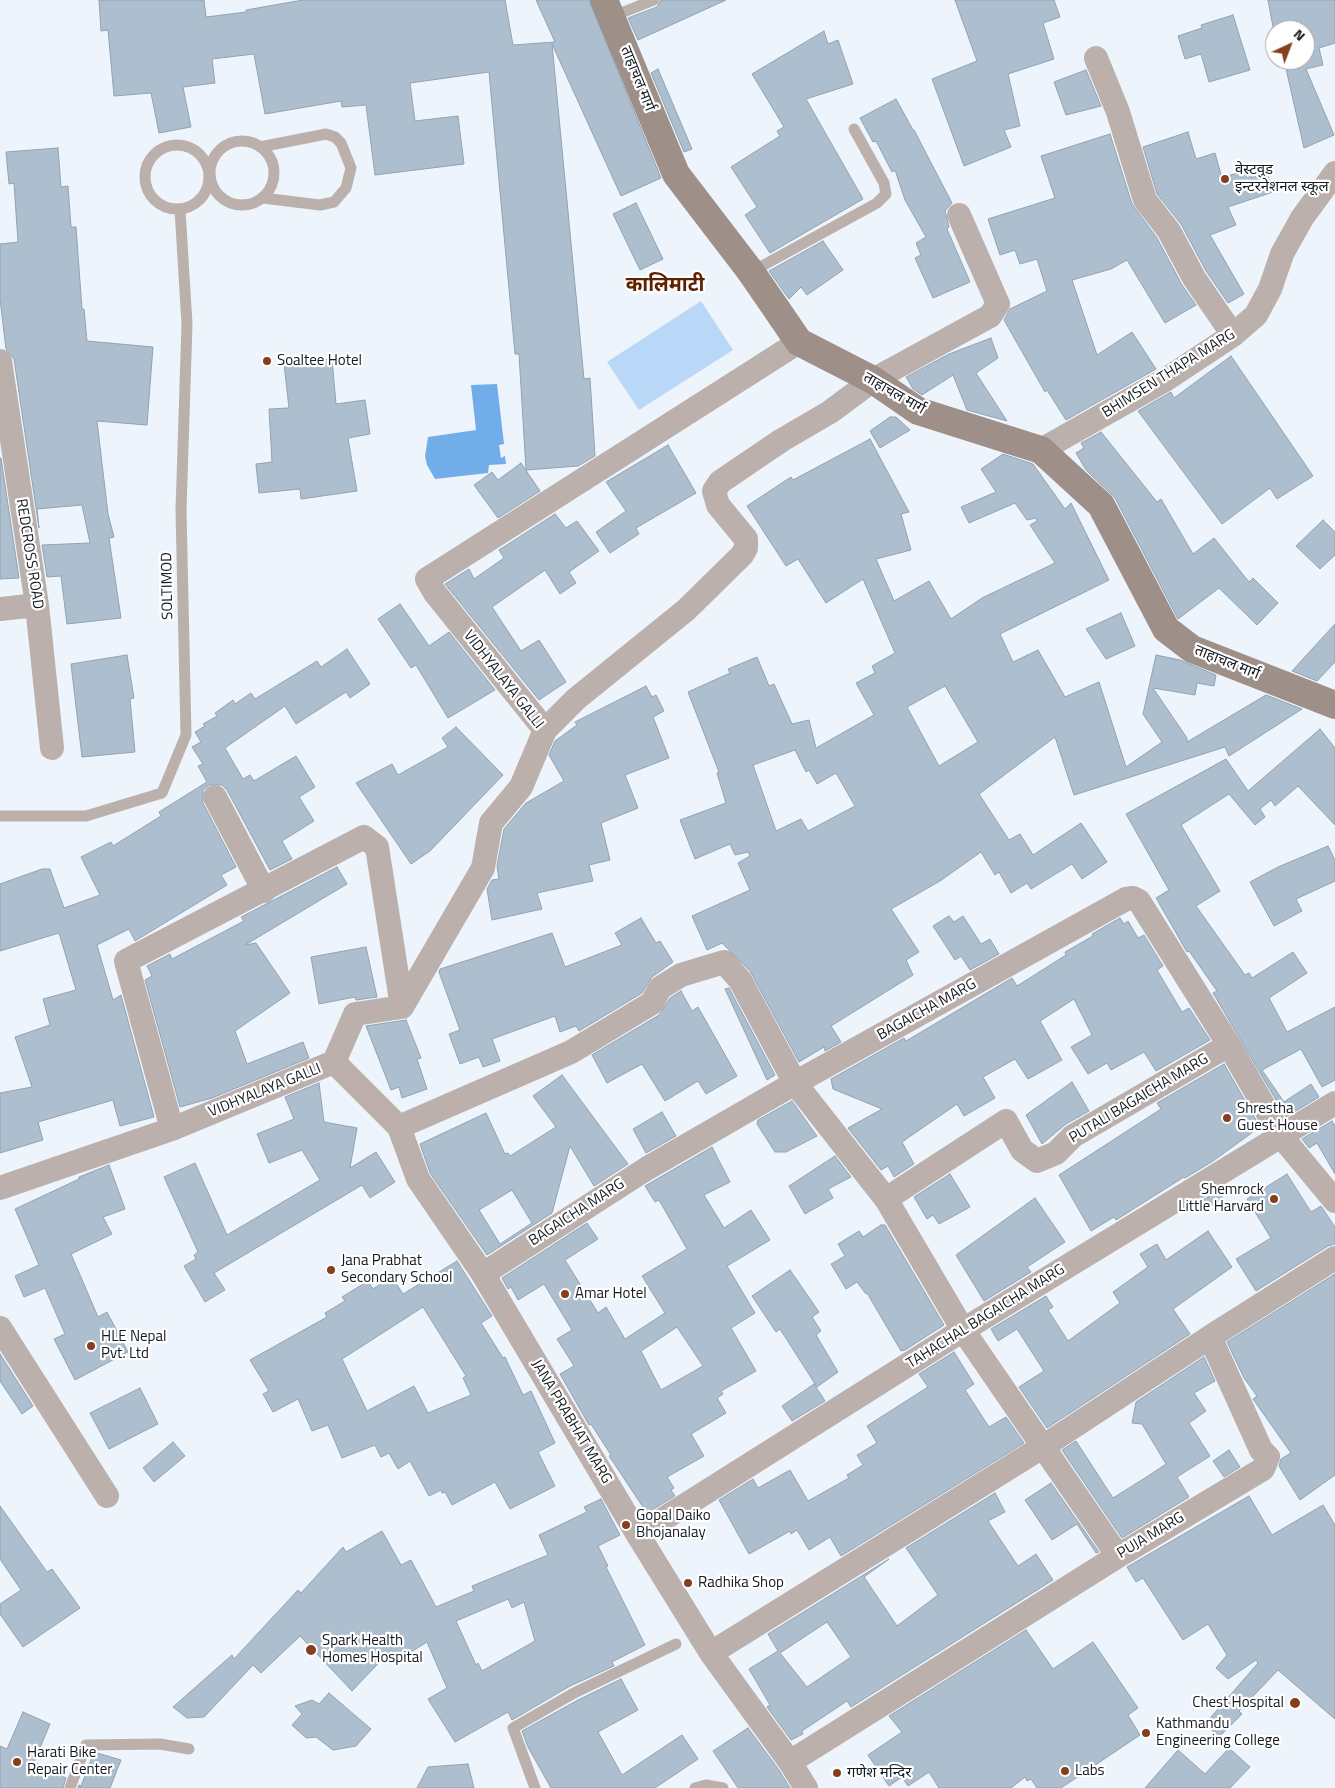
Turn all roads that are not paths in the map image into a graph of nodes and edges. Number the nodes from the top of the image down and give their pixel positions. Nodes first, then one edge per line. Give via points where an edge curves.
1 (654, 0) edge
2 (607, 9) edge
3 (1096, 58) dead end
4 (854, 130) dead end
5 (260, 147) junction
6 (1335, 173) edge
7 (210, 174) junction
8 (263, 198) junction
9 (180, 210) junction
10 (959, 215) dead end
11 (751, 272) junction
12 (1233, 335) junction
13 (799, 342) junction
14 (0, 361) edge
15 (873, 380) junction
16 (1041, 450) junction
17 (37, 604) junction
18 (0, 609) edge
19 (1335, 705) edge
20 (545, 730) junction
21 (52, 748) dead end
22 (215, 797) dead end
23 (0, 816) edge
24 (264, 890) junction
25 (402, 1006) junction
26 (1229, 1044) junction
27 (334, 1062) junction
28 (795, 1083) junction
29 (1335, 1102) edge
30 (399, 1127) junction
31 (172, 1129) junction
32 (1281, 1136) junction
33 (0, 1188) edge
34 (886, 1199) junction
35 (1335, 1201) edge
36 (1335, 1258) edge
37 (483, 1274) junction
38 (0, 1328) edge
39 (963, 1330) junction
40 (1210, 1337) junction
41 (1044, 1446) junction
42 (107, 1496) dead end
43 (638, 1535) junction
44 (1118, 1556) junction
45 (676, 1644) dead end
46 (712, 1653) junction
47 (188, 1749) dead end
48 (790, 1762) junction
49 (70, 1788) edge
50 (535, 1788) edge
51 (695, 1788) edge
52 (723, 1788) edge
53 (806, 1788) edge

1 - 2 lane
2 - 11 street, ताहाचल मार्ग via 676,174
3 - 12 street via 1118,112 1145,200 1169,231 1194,278
4 - 11 lane via 884,182 886,194 877,203
5 - 7 lane via 241,141 223,148 216,154
5 - 8 lane via 267,154 274,172
5 - 8 lane via 326,134 335,136 351,168 346,188 334,202 320,205
6 - 12 street, BHIMSEN THAPA MARG via 1302,218 1282,254 1270,289 1256,315
7 - 8 lane via 212,184 224,200 244,206
7 - 9 lane via 205,193 199,201
7 - 9 lane via 202,156 185,146 165,147 149,160 146,170 148,190 161,204
9 - 23 lane, SOLTIMOD via 187,324 181,510 186,735 162,792 86,816
10 - 15 street via 998,304 990,316
11 - 13 street, ताहाचल मार्ग
12 - 16 street, BHIMSEN THAPA MARG via 1165,380
13 - 15 street, ताहाचल मार्ग
13 - 20 street, VIDHYALAYA GALLI via 427,579
14 - 17 street, REDCROSS ROAD
15 - 16 street, ताहाचल मार्ग via 918,411
15 - 20 street via 830,412 720,482 714,491 718,505 746,539 742,555 686,610 576,699
16 - 19 street, ताहाचल मार्ग via 1101,505 1166,629 1192,649
17 - 18 street
17 - 21 street, REDCROSS ROAD
20 - 25 street, VIDHYALAYA GALLI via 521,787 491,823 483,868
22 - 24 street
24 - 25 street via 364,837 372,840 377,847
24 - 31 street via 126,961
25 - 27 street, VIDHYALAYA GALLI via 355,1014
26 - 28 street, BAGAICHA MARG via 1139,901 1133,898
26 - 32 street, BAGAICHA MARG
26 - 34 street, PUTALI BAGAICHA MARG via 1073,1136 1056,1154 1037,1162 1022,1150 1006,1121
27 - 30 street, JANA PRABHAT MARG
27 - 31 street, VIDHYALAYA GALLI
28 - 30 street via 740,980 724,962 681,975 660,988 652,1002 571,1052
28 - 34 street
28 - 37 street, BAGAICHA MARG via 646,1169
29 - 32 street, TAHACHAL BAGAICHA MARG
30 - 37 street, JANA PRABHAT MARG via 418,1179
31 - 33 street, VIDHYALAYA GALLI
32 - 35 street
32 - 39 street, TAHACHAL BAGAICHA MARG
34 - 39 street
36 - 40 street
37 - 43 street, JANA PRABHAT MARG
38 - 42 street
39 - 41 street
39 - 43 street, TAHACHAL BAGAICHA MARG
40 - 41 street
40 - 44 street, PUJA MARG via 1261,1450 1268,1457 1263,1469
41 - 44 street
41 - 46 street
43 - 46 street, JANA PRABHAT MARG
44 - 48 street, PUJA MARG
45 - 50 lane via 513,1728
46 - 48 street, JANA PRABHAT MARG
47 - 49 lane via 160,1744 86,1746
48 - 53 street, JANA PRABHAT MARG
51 - 52 lane via 706,1785

